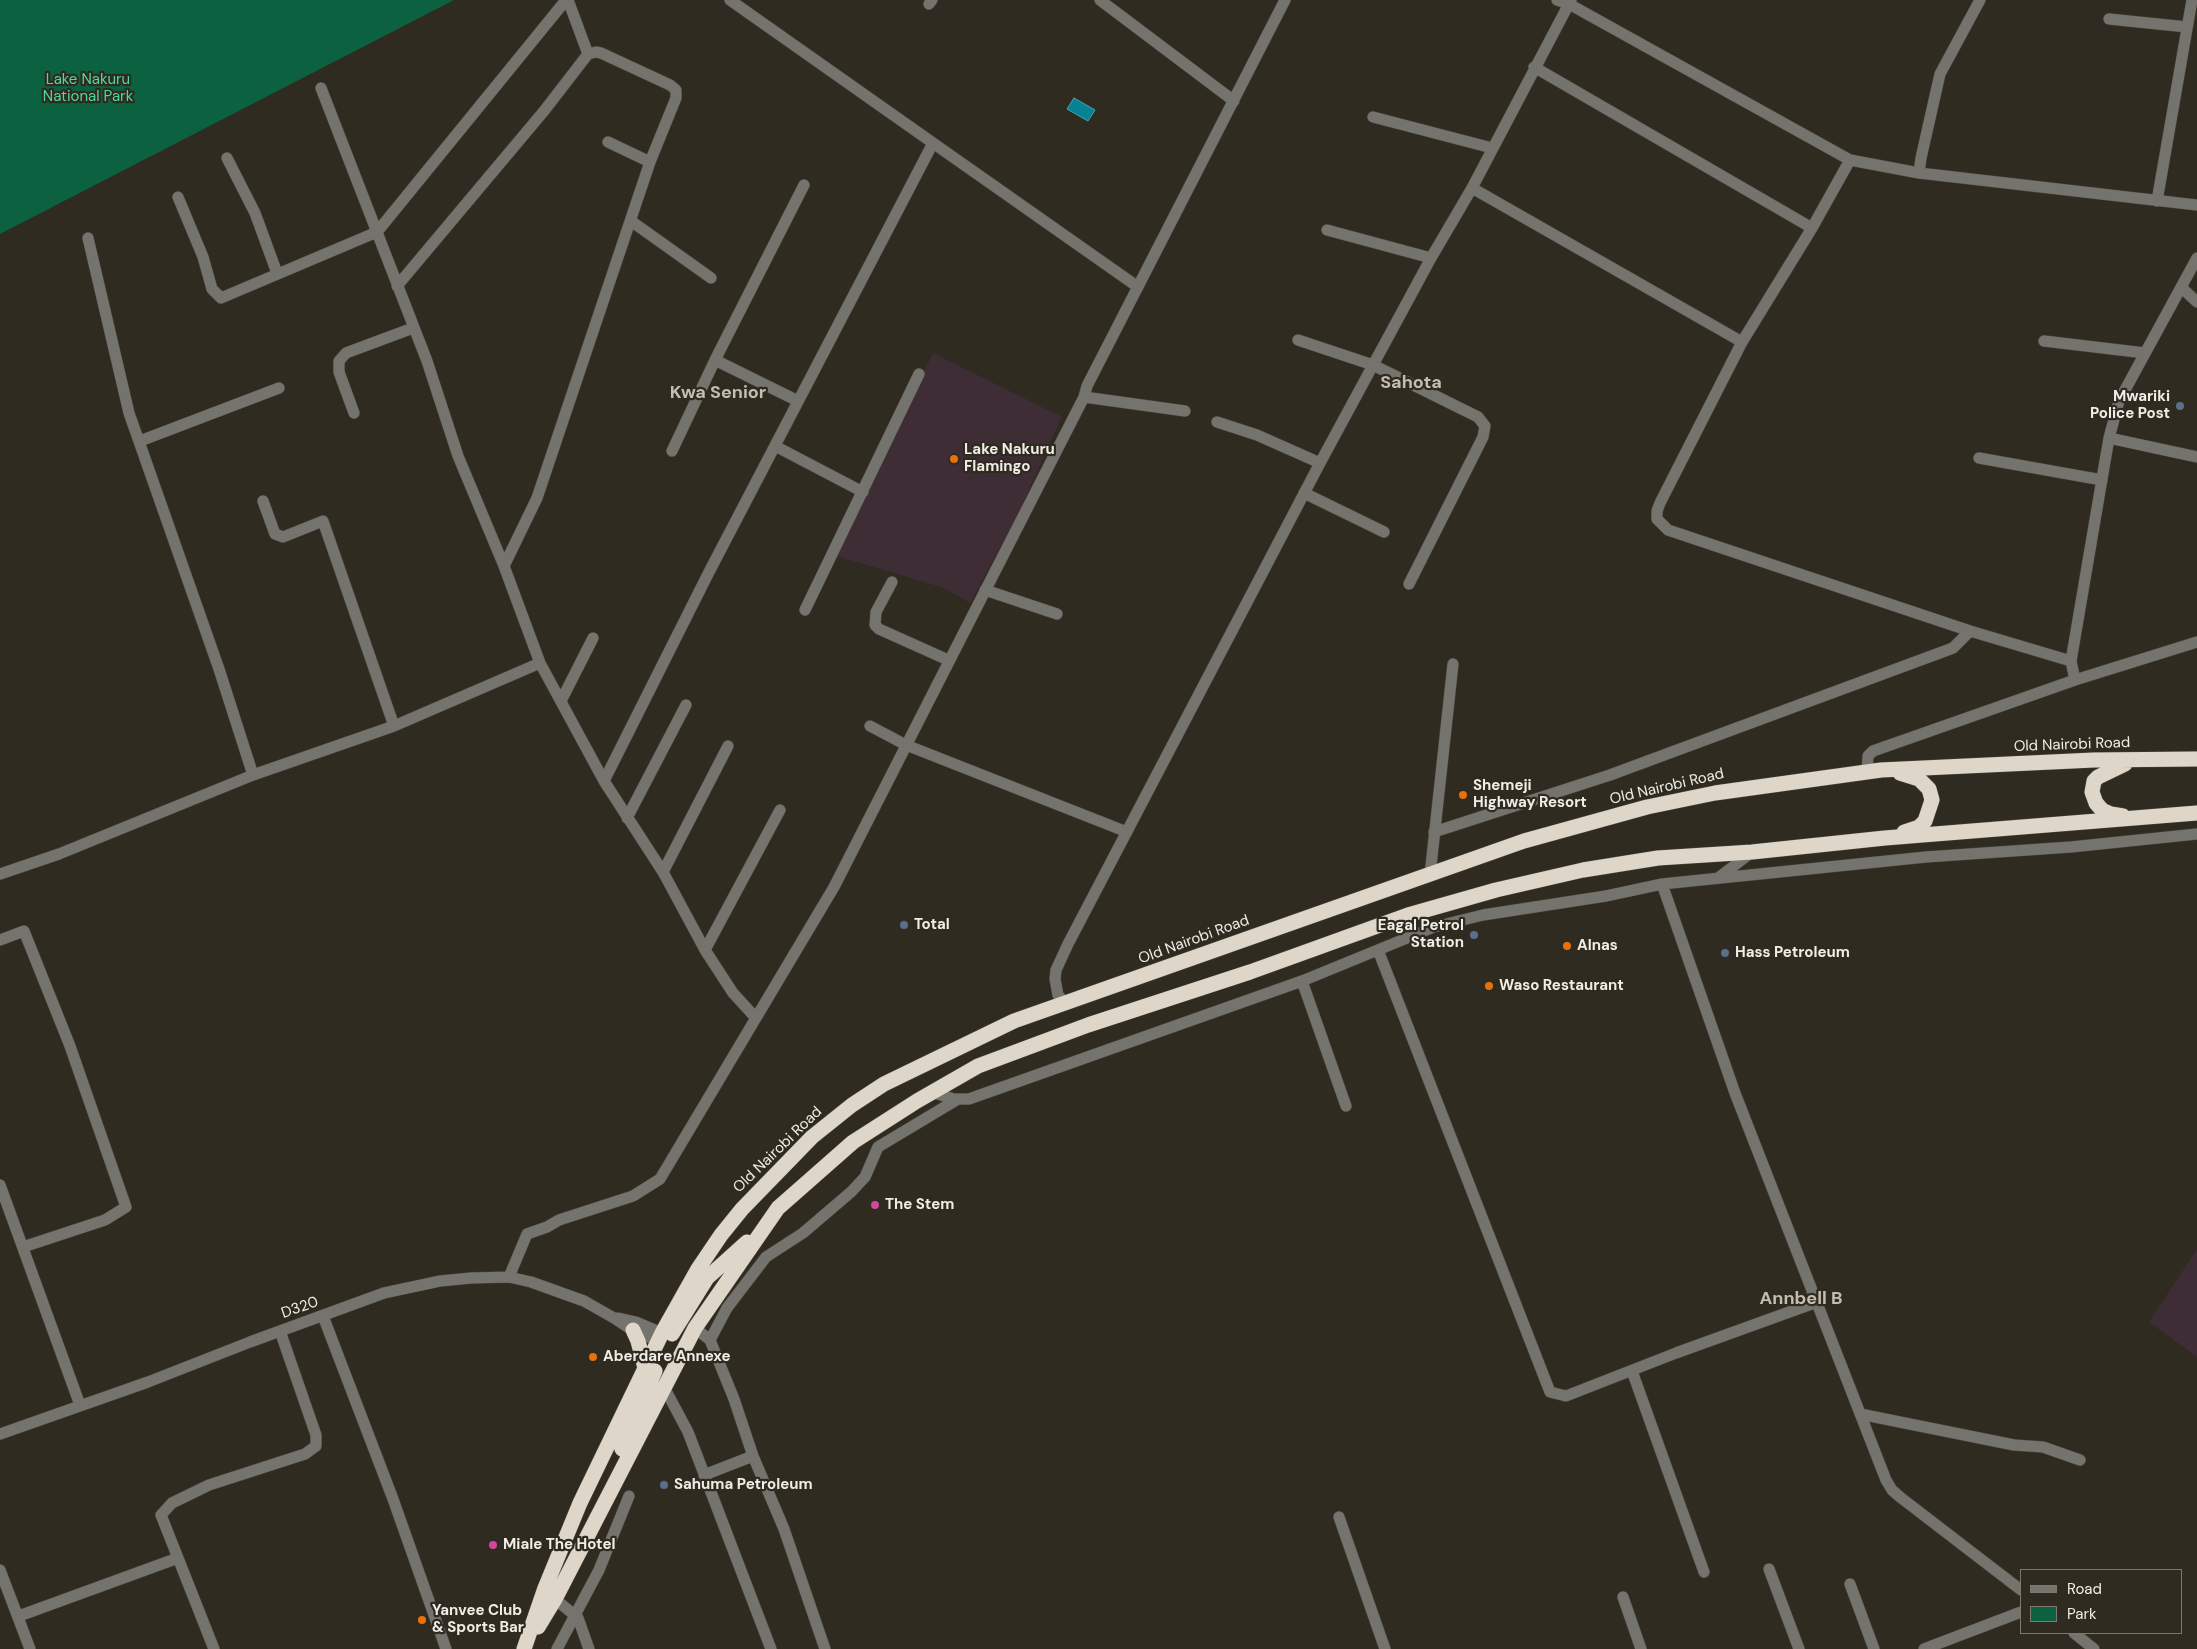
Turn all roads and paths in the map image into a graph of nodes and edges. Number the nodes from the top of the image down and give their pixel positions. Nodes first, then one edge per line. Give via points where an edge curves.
1 (567, 0) edge
2 (730, 0) edge
3 (1100, 0) edge
4 (1285, 0) edge
5 (1557, 0) edge
6 (1980, 0) edge
7 (2192, 0) edge
8 (1570, 2) edge
9 (2193, 14) edge
10 (2109, 19) dead end
11 (2187, 27) junction
12 (588, 54) junction
13 (1534, 67) junction
14 (321, 88) dead end
15 (1234, 101) junction
16 (1373, 117) dead end
17 (608, 142) dead end
18 (934, 143) junction
19 (1492, 148) junction
20 (227, 158) dead end
21 (1850, 160) junction
22 (650, 162) junction
23 (1919, 173) junction
24 (804, 185) dead end
25 (1472, 188) junction
26 (178, 197) dead end
27 (2157, 200) junction
28 (2197, 205) edge
29 (630, 221) junction
30 (1812, 228) junction
31 (1327, 230) dead end
32 (377, 232) junction
33 (88, 238) dead end
34 (1431, 258) junction
35 (2197, 258) edge
36 (277, 273) junction
37 (711, 278) dead end
38 (397, 286) junction
39 (1138, 286) junction
40 (2181, 287) junction
41 (2197, 302) edge
42 (413, 328) junction
43 (1298, 340) dead end
44 (2044, 341) dead end
45 (1742, 342) junction
46 (2145, 353) junction
47 (714, 360) junction
48 (1373, 365) junction
49 (920, 374) dead end
50 (279, 388) dead end
51 (1084, 397) junction
52 (798, 402) junction
53 (1184, 411) dead end
54 (354, 413) dead end
55 (1217, 422) dead end
56 (2109, 438) junction
57 (140, 441) junction
58 (775, 446) junction
59 (672, 451) dead end
60 (2197, 457) edge
61 (1979, 458) dead end
62 (1320, 464) junction
63 (2102, 480) junction
64 (863, 492) junction
65 (1304, 493) junction
66 (263, 501) dead end
67 (1384, 532) dead end
68 (504, 566) junction
69 (892, 582) dead end
70 (1409, 584) dead end
71 (985, 590) junction
72 (805, 610) dead end
73 (1057, 614) dead end
74 (1970, 631) junction
75 (593, 638) dead end
76 (2197, 642) edge
77 (948, 660) junction
78 (2071, 662) junction
79 (540, 663) junction
80 (1453, 664) dead end
81 (2075, 680) junction
82 (562, 700) junction
83 (686, 706) dead end
84 (394, 726) junction
85 (870, 726) dead end
86 (906, 745) junction
87 (728, 746) dead end
88 (2197, 760) edge
89 (2134, 761) junction
90 (1874, 771) junction
91 (253, 774) junction
92 (604, 781) junction
93 (780, 810) dead end
94 (2197, 813) edge
95 (627, 818) junction
96 (2142, 818) junction
97 (1127, 832) junction
98 (1434, 832) junction
99 (2197, 834) edge
100 (1885, 838) junction
101 (1752, 852) junction
102 (663, 872) junction
103 (0, 874) edge
104 (1430, 875) junction
105 (1717, 878) junction
106 (1662, 884) junction
107 (0, 940) edge
108 (705, 950) junction
109 (1378, 950) junction
110 (1302, 981) junction
111 (1065, 1003) junction
112 (755, 1018) junction
113 (931, 1092) junction
114 (958, 1099) junction
115 (1346, 1106) dead end
116 (0, 1185) edge
117 (764, 1187) junction
118 (778, 1208) junction
119 (760, 1233) junction
120 (23, 1247) junction
121 (509, 1278) junction
122 (1816, 1302) junction
123 (323, 1316) junction
124 (614, 1318) junction
125 (695, 1328) junction
126 (633, 1330) junction
127 (280, 1331) junction
128 (662, 1338) junction
129 (710, 1340) junction
130 (645, 1368) junction
131 (1632, 1371) junction
132 (664, 1387) junction
133 (80, 1405) junction
134 (1860, 1414) junction
135 (0, 1434) edge
136 (753, 1456) junction
137 (2080, 1460) dead end
138 (704, 1475) junction
139 (630, 1496) dead end
140 (598, 1515) junction
141 (1339, 1517) dead end
142 (178, 1558) junction
143 (1769, 1568) dead end
144 (0, 1570) edge
145 (1704, 1572) dead end
146 (1850, 1584) dead end
147 (2020, 1589) edge
148 (1623, 1597) dead end
149 (555, 1599) junction
150 (2020, 1612) edge
151 (18, 1616) junction
152 (575, 1616) junction
153 (2075, 1634) edge
154 (30, 1649) edge
155 (214, 1649) edge
156 (446, 1649) edge
157 (525, 1649) edge
158 (557, 1649) edge
159 (589, 1649) edge
160 (771, 1649) edge
161 (825, 1649) edge
162 (1385, 1649) edge
163 (1641, 1649) edge
164 (1799, 1649) edge
165 (1874, 1649) edge
166 (1924, 1649) edge
167 (2094, 1649) edge

1 - 12 street
1 - 32 street
2 - 18 street
3 - 15 street
4 - 15 street
5 - 8 street
6 - 23 street via 1940,74
7 - 9 street
8 - 13 street
8 - 21 street
9 - 11 street
10 - 11 street
11 - 27 street
12 - 22 street via 601,54 670,84 676,90
12 - 38 street
13 - 19 street
13 - 30 street
14 - 32 street
15 - 39 street
16 - 19 street
17 - 22 street
18 - 39 street
18 - 52 street
19 - 25 street
20 - 36 street via 255,213
21 - 23 street
21 - 30 street
22 - 29 street
23 - 27 street
24 - 47 street
25 - 34 street
25 - 45 street
26 - 36 street via 212,289 221,298
27 - 28 street
29 - 37 street
29 - 68 street via 537,498
30 - 45 street
31 - 34 street
32 - 36 street
32 - 38 street
33 - 57 street via 129,413
34 - 48 street
35 - 40 street
38 - 42 street
39 - 51 street
40 - 41 street
40 - 46 street
42 - 54 street via 346,353 339,360 339,372
42 - 68 street via 458,456
43 - 48 street
44 - 46 street
45 - 74 street via 1660,503 1657,519 1662,526
46 - 56 street via 2118,401
47 - 52 street
47 - 59 street
48 - 62 street
48 - 70 street via 1478,417 1485,426 1483,437
49 - 64 street
50 - 57 street
51 - 53 street
51 - 71 street
52 - 58 street
55 - 62 street via 1257,435
56 - 60 street
56 - 63 street
57 - 91 street
58 - 64 street
58 - 92 street
61 - 63 street
62 - 65 street
63 - 78 street
64 - 72 street
65 - 67 street
65 - 97 street
66 - 84 street via 275,534 283,537 323,521
68 - 79 street
69 - 77 street via 876,612 874,622 877,628
71 - 73 street
71 - 77 street
74 - 78 street
74 - 98 street via 1953,648 1610,775
75 - 82 street
76 - 81 street
77 - 86 street
78 - 81 street
79 - 82 street
79 - 84 street
80 - 98 street
81 - 90 street via 1873,752 1866,762
82 - 92 street
83 - 95 street
84 - 91 street
85 - 86 street
86 - 97 street
86 - 112 street via 834,887
87 - 102 street
88 - 89 highway, Old Nairobi Road
89 - 90 highway, Old Nairobi Road via 2094,760
89 - 96 highway via 2098,777 2092,792 2102,810
90 - 100 highway via 1919,779 1929,789 1932,800 1925,821 1919,827
90 - 104 highway, Old Nairobi Road via 1715,793 1647,807 1524,842
91 - 103 street via 86,843
92 - 95 street
93 - 108 street
94 - 96 highway, Old Nairobi Road
95 - 102 street
96 - 100 highway, Old Nairobi Road
97 - 111 street via 1056,970 1058,995
98 - 104 street
99 - 105 street
100 - 101 highway, Old Nairobi Road
101 - 105 street
101 - 113 highway, Old Nairobi Road via 1658,858 1583,870 1417,913 1028,1047 978,1066
102 - 108 street
104 - 111 highway, Old Nairobi Road
105 - 106 street
106 - 109 street via 1483,915 1434,927
106 - 122 street via 1735,1093
107 - 120 street via 24,931 70,1046 126,1207 105,1220
108 - 112 street via 733,993
109 - 110 street
109 - 131 street via 1550,1392 1566,1396
110 - 114 street via 969,1099
110 - 115 street
111 - 117 highway, Old Nairobi Road via 1014,1021 884,1084 852,1104 812,1137
112 - 121 street via 660,1179 633,1196 527,1234
113 - 114 street
113 - 118 highway, Old Nairobi Road via 853,1142
114 - 129 street via 878,1148 865,1177 851,1192 803,1233 766,1257 727,1308
116 - 120 street
117 - 118 highway via 761,1196 764,1204
117 - 128 highway, Old Nairobi Road via 721,1235
118 - 119 highway, Old Nairobi Road
119 - 125 highway, Old Nairobi Road
119 - 128 highway via 708,1278
120 - 133 street
121 - 123 street, D320 / D320 via 471,1278 412,1286
121 - 124 street, D320 / D320 via 560,1291
122 - 131 street
122 - 134 street
123 - 127 street, D320 / D320
123 - 156 street via 393,1498
124 - 126 street, D320
124 - 128 street, D320 via 636,1322
125 - 129 street
125 - 132 highway, Old Nairobi Road
126 - 128 street, D320
126 - 130 highway
127 - 133 street, D320 / D320
127 - 142 street via 316,1435 316,1446 305,1454 209,1485 172,1503 162,1515
128 - 130 highway, Old Nairobi Road
128 - 140 highway via 662,1356 618,1458
129 - 136 street
130 - 157 highway, Old Nairobi Road via 580,1503
131 - 145 street
132 - 138 street via 688,1432
132 - 140 highway, Old Nairobi Road
133 - 135 street, D320 / D320
134 - 137 street via 2014,1445 2043,1447
134 - 147 street via 1892,1490
136 - 138 street
136 - 161 street via 784,1529
138 - 160 street
139 - 152 street via 599,1570
140 - 149 highway, Old Nairobi Road
141 - 162 street
142 - 151 street
142 - 155 street
143 - 164 street
144 - 151 street
146 - 165 street
148 - 163 street
149 - 152 street
149 - 157 highway, Old Nairobi Road
150 - 166 street
151 - 154 street
152 - 158 street
152 - 159 street
153 - 167 street

